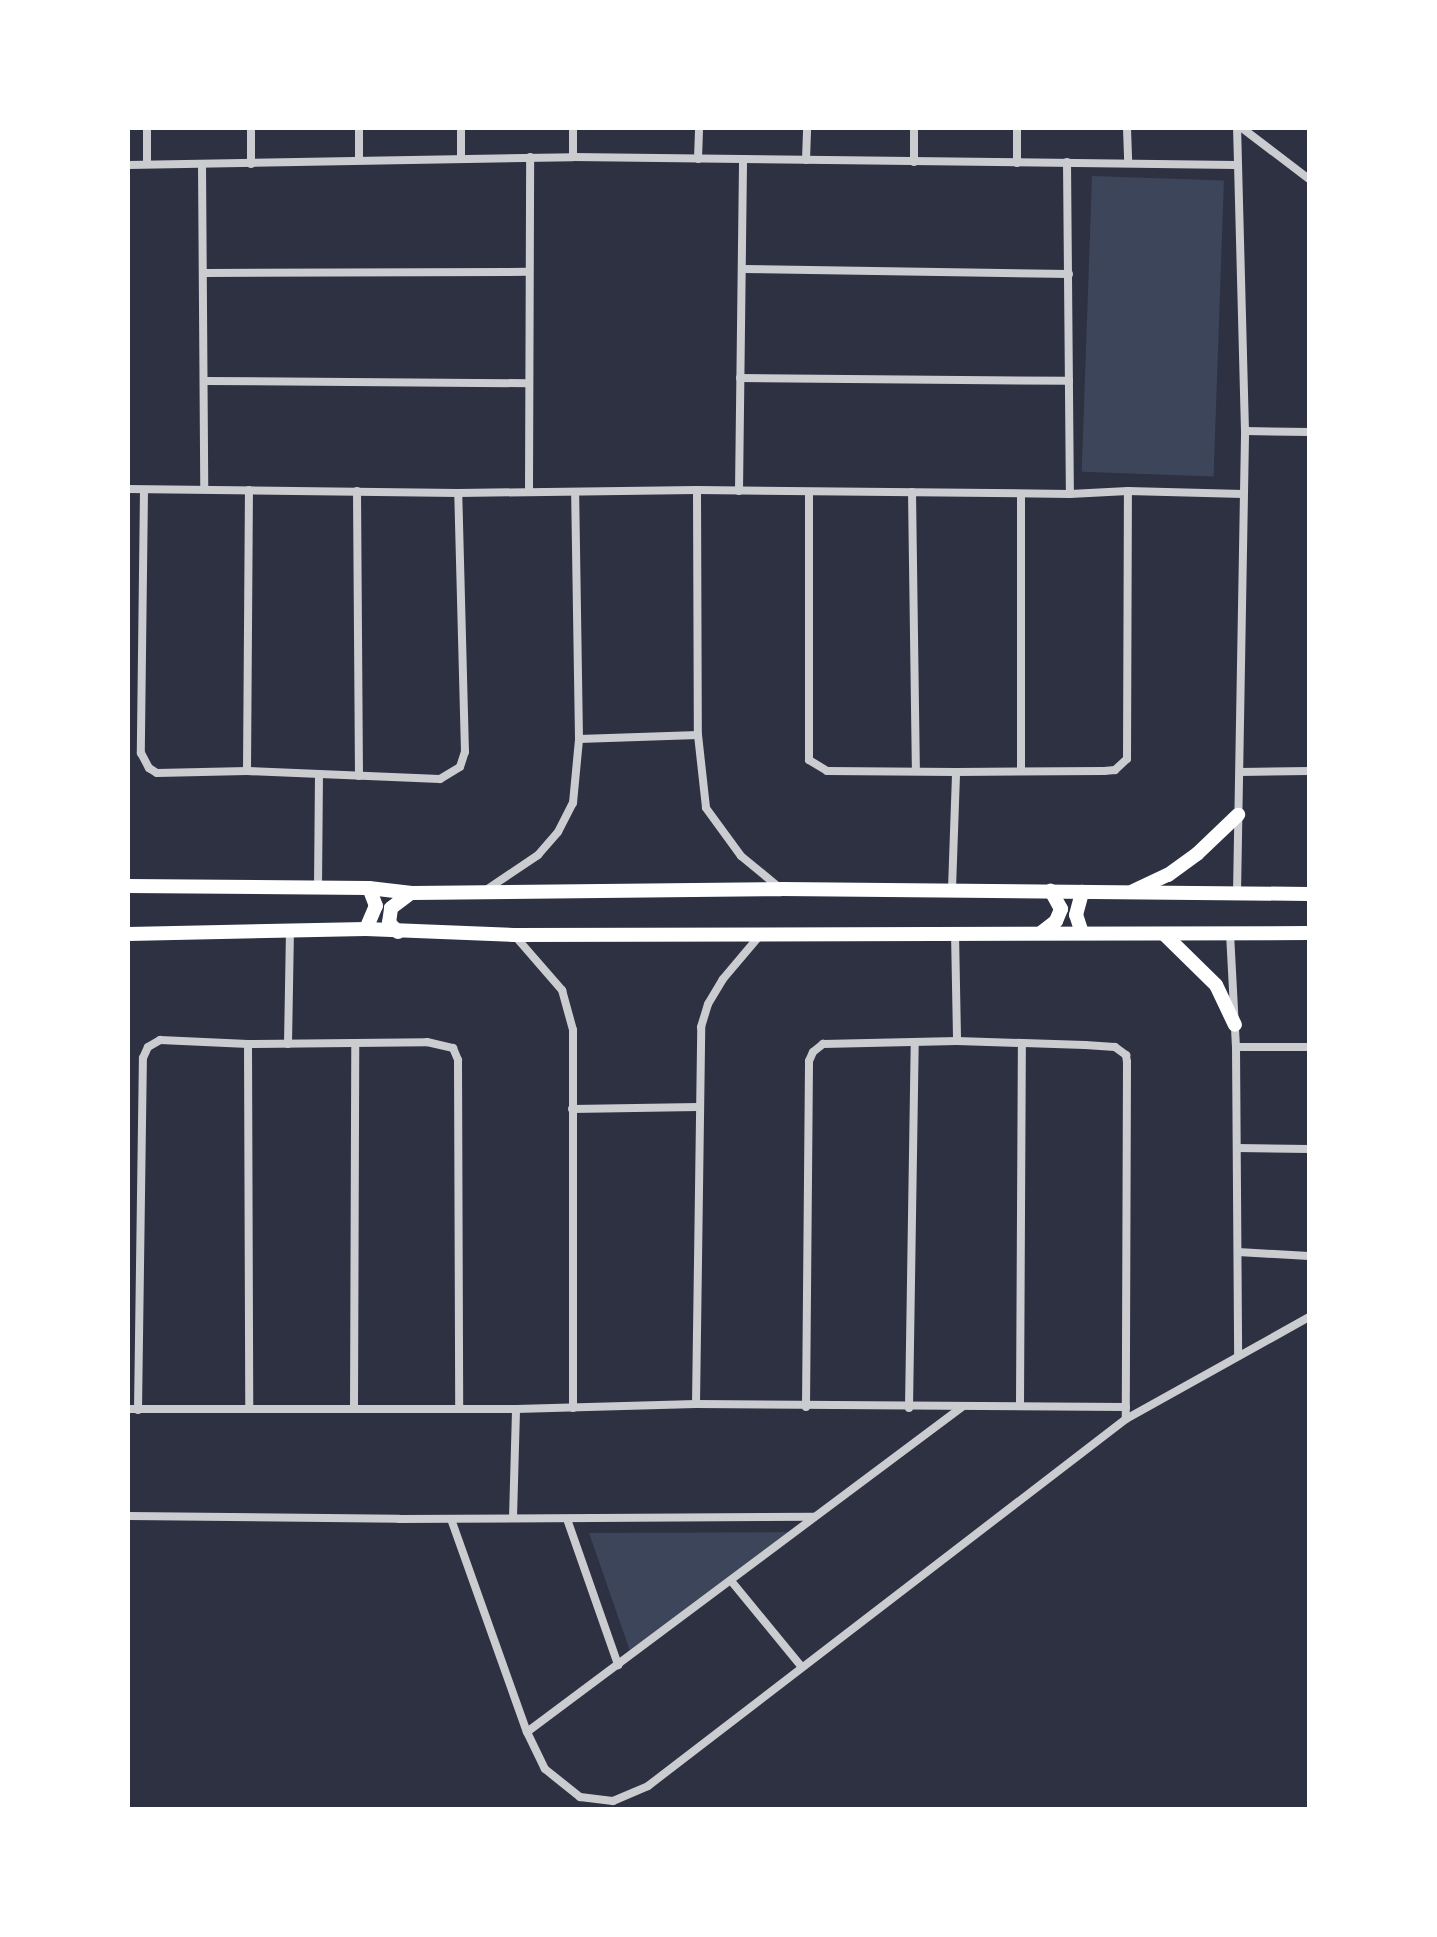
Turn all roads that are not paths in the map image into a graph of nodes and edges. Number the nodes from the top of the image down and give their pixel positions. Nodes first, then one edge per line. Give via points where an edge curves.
1 (147, 128) edge
2 (251, 128) edge
3 (359, 128) edge
4 (461, 128) edge
5 (573, 128) edge
6 (699, 128) edge
7 (807, 128) edge
8 (914, 128) edge
9 (1017, 128) edge
10 (1127, 128) edge
11 (1239, 128) edge
12 (530, 157) junction
13 (573, 157) junction
14 (461, 158) junction
15 (359, 159) junction
16 (698, 159) junction
17 (806, 160) junction
18 (743, 161) junction
19 (914, 162) junction
20 (1067, 162) junction
21 (1017, 163) junction
22 (1128, 163) junction
23 (147, 164) junction
24 (202, 164) junction
25 (251, 164) junction
26 (128, 165) edge
27 (1236, 165) junction
28 (1309, 179) edge
29 (743, 269) junction
30 (528, 272) junction
31 (204, 273) junction
32 (1069, 274) junction
33 (740, 378) junction
34 (205, 381) junction
35 (1069, 381) junction
36 (529, 383) junction
37 (1245, 431) junction
38 (1309, 432) edge
39 (128, 489) edge
40 (204, 489) junction
41 (144, 490) junction
42 (249, 490) junction
43 (697, 490) junction
44 (357, 491) junction
45 (739, 491) junction
46 (1128, 491) junction
47 (529, 492) junction
48 (912, 492) junction
49 (458, 493) junction
50 (575, 493) junction
51 (809, 493) junction
52 (1021, 494) junction
53 (1070, 494) junction
54 (1243, 494) junction
55 (698, 735) junction
56 (579, 739) junction
57 (247, 771) junction
58 (916, 771) junction
59 (1021, 771) junction
60 (1309, 771) edge
61 (956, 772) junction
62 (1240, 772) junction
63 (319, 775) junction
64 (359, 776) junction
65 (1238, 815) junction
66 (128, 886) edge
67 (318, 887) junction
68 (369, 888) junction
69 (781, 889) junction
70 (952, 889) junction
71 (486, 890) junction
72 (1051, 891) junction
73 (1082, 892) junction
74 (412, 893) junction
75 (1128, 893) junction
76 (1237, 894) junction
77 (1309, 894) edge
78 (366, 929) junction
79 (398, 932) junction
80 (1042, 932) junction
81 (290, 933) junction
82 (955, 933) junction
83 (1082, 933) junction
84 (1230, 933) junction
85 (1309, 933) edge
86 (128, 934) edge
87 (761, 934) junction
88 (514, 935) junction
89 (1165, 935) junction
90 (1235, 1025) junction
91 (957, 1041) junction
92 (915, 1043) junction
93 (248, 1044) junction
94 (288, 1044) junction
95 (355, 1044) junction
96 (1022, 1044) junction
97 (1236, 1047) junction
98 (1309, 1047) edge
99 (698, 1107) junction
100 (572, 1109) junction
101 (1237, 1148) junction
102 (1309, 1149) edge
103 (1238, 1252) junction
104 (1309, 1256) edge
105 (1309, 1317) edge
106 (1238, 1356) junction
107 (696, 1404) junction
108 (1020, 1404) junction
109 (249, 1407) junction
110 (806, 1407) junction
111 (962, 1407) junction
112 (1126, 1407) junction
113 (459, 1408) junction
114 (573, 1408) junction
115 (909, 1408) junction
116 (133, 1409) edge
117 (354, 1409) junction
118 (516, 1409) junction
119 (1126, 1419) junction
120 (128, 1516) edge
121 (814, 1517) junction
122 (513, 1518) junction
123 (451, 1519) junction
124 (567, 1519) junction
125 (732, 1582) junction
126 (618, 1665) junction
127 (801, 1666) junction
128 (527, 1732) junction

1 - 23 street
2 - 25 street
3 - 15 street
4 - 14 street
5 - 13 street
6 - 16 street
7 - 17 street
8 - 19 street
9 - 21 street
10 - 22 street
11 - 27 street
11 - 28 street
12 - 13 street
12 - 14 street
12 - 30 street
13 - 16 street
14 - 15 street
15 - 25 street
16 - 18 street
17 - 18 street
17 - 19 street
18 - 29 street
19 - 21 street
20 - 21 street
20 - 22 street
20 - 32 street
22 - 27 street
23 - 24 street
23 - 26 street
24 - 25 street
24 - 31 street
27 - 37 street
29 - 32 street
29 - 33 street
30 - 31 street
30 - 36 street
31 - 34 street
32 - 35 street
33 - 35 street
33 - 45 street
34 - 36 street
34 - 40 street
35 - 53 street
36 - 47 street
37 - 38 street
37 - 54 street
39 - 41 street
40 - 41 street
40 - 42 street
41 - 57 street via 143,760 157,773
42 - 44 street
42 - 57 street
43 - 45 street
43 - 50 street
43 - 55 street
44 - 49 street
44 - 64 street
45 - 51 street
46 - 53 street
46 - 54 street
46 - 59 street via 1127,759 1115,770
47 - 49 street
47 - 50 street
48 - 51 street
48 - 52 street
48 - 58 street
49 - 64 street via 464,759 440,779
50 - 56 street
51 - 58 street via 809,760 827,771
52 - 53 street
52 - 59 street
54 - 62 street
55 - 56 street
55 - 69 street via 709,814 749,865
56 - 71 street via 573,803 565,820 538,855
57 - 63 street
58 - 61 street
59 - 61 street
60 - 62 street
61 - 70 street
62 - 65 street
63 - 64 street
63 - 67 street
65 - 75 main road via 1168,875
65 - 76 street
66 - 67 main road
67 - 68 main road
68 - 74 main road
68 - 78 main road via 376,906
69 - 70 main road
69 - 71 main road
70 - 72 main road
71 - 74 main road
72 - 73 main road
72 - 80 main road via 1060,914
73 - 75 main road
73 - 83 main road via 1076,909
74 - 79 main road via 391,908 389,923
75 - 76 main road
76 - 77 main road
78 - 79 main road
78 - 81 main road
79 - 88 main road
80 - 82 main road
80 - 83 main road
81 - 86 main road
81 - 94 street
82 - 87 main road
82 - 91 street
83 - 89 main road
84 - 85 main road
84 - 89 main road
84 - 90 street
87 - 88 main road
87 - 99 street via 723,979 703,1015
88 - 100 street via 568,1002
89 - 90 main road via 1216,985
90 - 97 street
91 - 92 street
91 - 96 street
92 - 110 street via 823,1044 810,1056
92 - 115 street
93 - 94 street
93 - 109 street
93 - 116 street via 160,1040 144,1053
94 - 95 street
95 - 113 street via 427,1042 444,1044 457,1055
95 - 117 street
96 - 108 street
96 - 112 street via 1115,1047 1126,1055
97 - 98 street
97 - 101 street
99 - 100 street
99 - 107 street
100 - 114 street
101 - 102 street
101 - 103 street
103 - 104 street
103 - 106 street
105 - 106 street
106 - 119 street
107 - 110 street
107 - 114 street
108 - 111 street
108 - 112 street
109 - 116 street
109 - 117 street
110 - 115 street
111 - 115 street
111 - 121 street
112 - 119 street
113 - 117 street
113 - 118 street
114 - 118 street
118 - 122 street
119 - 127 street
120 - 123 street
121 - 124 street
121 - 125 street
122 - 123 street
122 - 124 street
123 - 128 street
124 - 126 street
125 - 126 street
125 - 127 street
126 - 128 street
127 - 128 street via 648,1786 613,1801 580,1797 561,1784 545,1769

